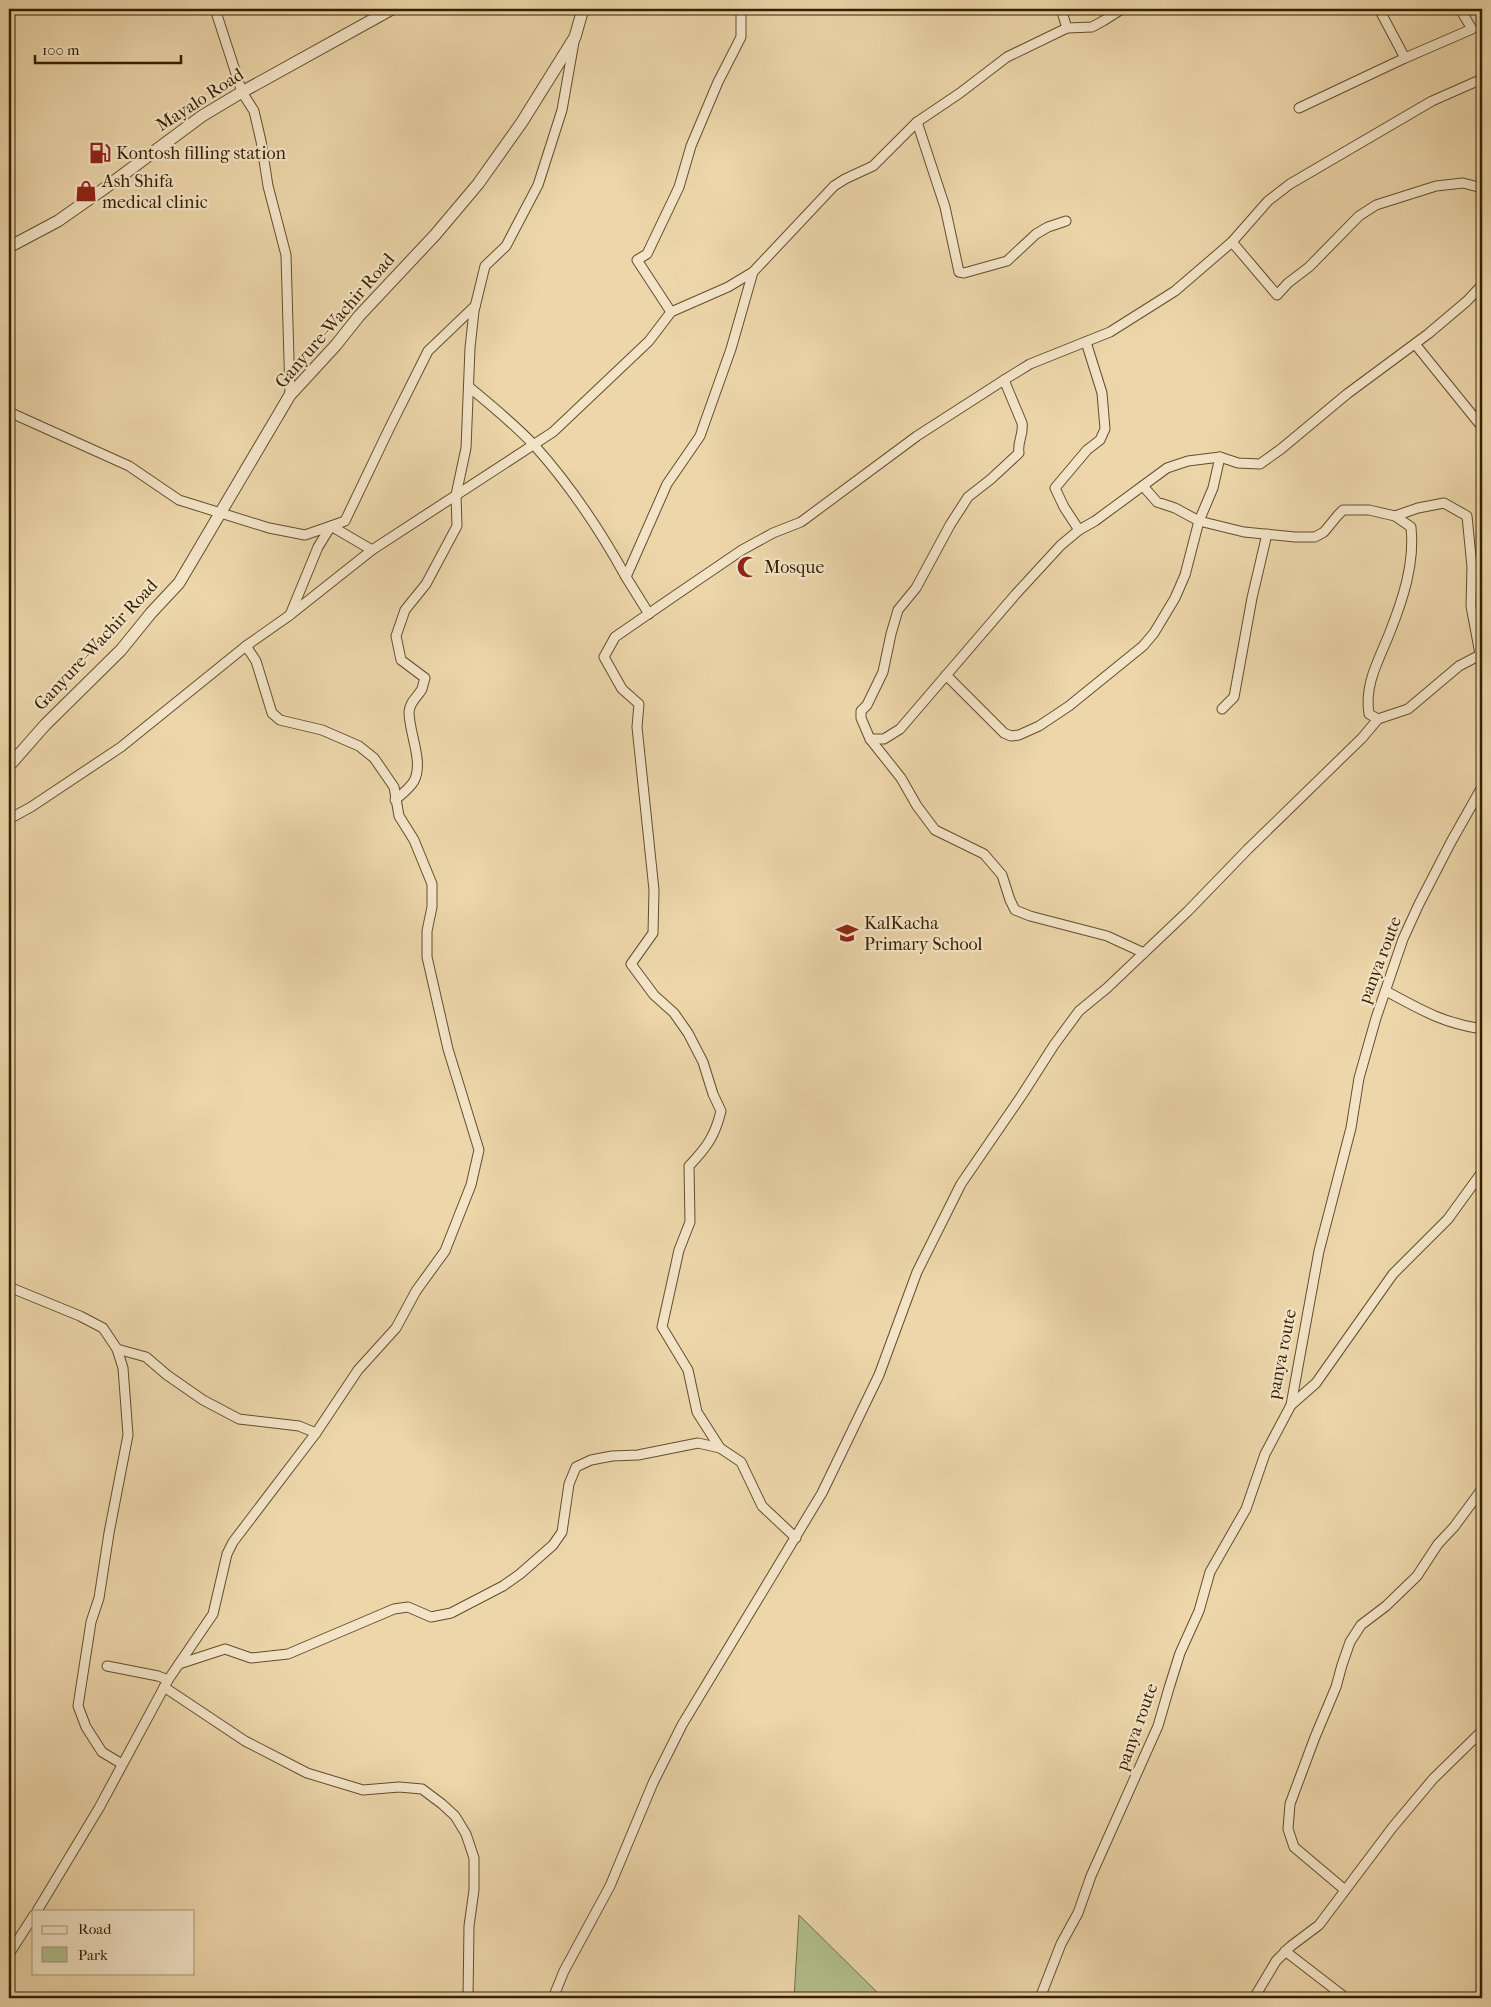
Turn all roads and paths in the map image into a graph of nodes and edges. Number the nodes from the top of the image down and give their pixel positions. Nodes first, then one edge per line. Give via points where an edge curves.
1 (216, 9) edge
2 (392, 9) edge
3 (583, 9) edge
4 (741, 9) edge
5 (1062, 9) edge
6 (1122, 9) edge
7 (1379, 9) edge
8 (1460, 9) edge
9 (1067, 28) junction
10 (575, 37) junction
11 (1405, 58) junction
12 (1482, 79) edge
13 (242, 92) junction
14 (1299, 108) dead end
15 (917, 122) junction
16 (1482, 188) edge
17 (1066, 221) dead end
18 (1232, 242) junction
19 (9, 247) edge
20 (753, 272) junction
21 (1482, 285) edge
22 (476, 306) junction
23 (671, 312) junction
24 (1086, 342) junction
25 (1415, 344) junction
26 (1004, 380) junction
27 (469, 386) junction
28 (290, 395) junction
29 (9, 412) edge
30 (1482, 427) edge
31 (534, 446) junction
32 (1220, 457) junction
33 (1143, 486) junction
34 (456, 495) junction
35 (221, 513) junction
36 (1395, 516) junction
37 (1199, 521) junction
38 (331, 526) junction
39 (1079, 530) junction
40 (1267, 534) junction
41 (372, 550) junction
42 (626, 577) junction
43 (649, 614) junction
44 (290, 615) junction
45 (246, 646) junction
46 (1481, 654) edge
47 (946, 675) junction
48 (1222, 709) dead end
49 (1378, 719) junction
50 (870, 739) junction
51 (9, 766) edge
52 (1482, 787) edge
53 (395, 800) junction
54 (9, 819) edge
55 (1144, 953) junction
56 (1386, 991) junction
57 (1482, 1029) edge
58 (1482, 1172) edge
59 (9, 1286) edge
60 (117, 1349) junction
61 (1291, 1405) junction
62 (316, 1433) junction
63 (720, 1448) junction
64 (1482, 1489) edge
65 (796, 1538) junction
66 (179, 1664) junction
67 (107, 1666) dead end
68 (166, 1684) junction
69 (1482, 1731) edge
70 (122, 1764) junction
71 (1345, 1890) junction
72 (37, 1910) edge
73 (32, 1918) edge
74 (1285, 1951) junction
75 (9, 1954) edge
76 (468, 1998) edge
77 (553, 1998) edge
78 (1040, 1998) edge
79 (1254, 1998) edge
80 (1346, 1998) edge

1 - 13 street
2 - 13 street, Mayalo Road
3 - 10 street, Ganyure-Wachir Road
4 - 23 street via 741,37 691,146 679,187 647,254 637,260
5 - 9 street
6 - 9 street via 1092,27
7 - 11 street
8 - 11 street via 1472,29
9 - 15 street via 1007,57
10 - 22 street via 562,110 538,185 506,246 485,266
10 - 28 street, Ganyure-Wachir Road via 522,122 478,184
11 - 14 street
12 - 18 street via 1432,101 1290,184 1268,200
13 - 19 street, Mayalo Road via 202,116 58,221
13 - 28 street via 254,111 268,186 286,255
15 - 17 street via 946,207 958,272 1007,261 1042,230
15 - 20 street via 873,166 834,186
16 - 18 street via 1463,182 1436,186 1376,205 1359,216 1277,295
18 - 24 street via 1175,291 1110,332
20 - 23 street via 728,287
20 - 42 street via 731,349 700,436 666,484
21 - 25 street
22 - 27 street
22 - 38 street via 428,351 345,521
23 - 31 street via 649,341
24 - 26 street via 1030,364
24 - 39 street via 1102,393 1105,429 1100,440 1087,450 1055,488
25 - 30 street
25 - 32 street via 1260,464 1238,463
26 - 43 street via 917,436 801,522 742,550
26 - 50 street via 1022,423 1018,453 968,497 916,588 898,610 883,672 861,711
27 - 31 street
27 - 34 street via 466,448
28 - 35 street, Ganyure-Wachir Road
29 - 35 street via 129,466 179,500
31 - 34 street
31 - 42 street via 599,529
32 - 33 street via 1188,461 1167,468
32 - 37 street via 1213,488
33 - 37 street via 1157,502
33 - 39 street
34 - 41 street
34 - 53 street via 457,526 426,584 405,610 396,636 402,660 425,678 409,712 416,749 416,774 414,782
35 - 38 street via 305,535
35 - 51 street, Ganyure-Wachir Road via 179,583 121,650 45,725
36 - 40 street via 1349,509 1338,514 1324,532 1315,537
36 - 46 street via 1444,503 1466,516 1472,567 1471,606
36 - 49 street via 1411,527 1412,558 1396,614 1370,678 1367,704 1369,714
37 - 40 street
37 - 47 street via 1185,575 1154,633 1143,646 1069,706 1039,726 1019,735 1004,733
38 - 41 street
38 - 44 street via 318,547
39 - 47 street via 1052,555
40 - 48 street via 1234,697
41 - 44 street
42 - 43 street
43 - 63 street via 615,637 604,657 622,688 639,704 638,745 654,890 653,934 630,964 654,995 674,1012 688,1033 722,1111 710,1143 689,1166 690,1222 679,1250 662,1327 688,1370 697,1412
44 - 45 street
45 - 53 street via 256,661 272,713 280,720 322,730 359,746 374,758 394,787
45 - 54 street via 121,746 31,808
46 - 49 street via 1459,666 1408,709
47 - 50 street via 900,729 884,739
49 - 55 street via 1356,745
50 - 55 street via 901,778 935,830 984,854 1002,874 1015,910 1107,936
52 - 56 street, panya route via 1419,904
53 - 62 street via 399,816 414,840 432,884 427,958 448,1049 479,1150 471,1185 445,1251 416,1291 396,1328 358,1370
55 - 65 street via 1079,1011 961,1184 917,1272 879,1375 822,1493
56 - 57 street via 1432,1016 1458,1026
56 - 61 street, panya route via 1359,1078 1352,1128 1319,1251
58 - 61 street via 1448,1219 1392,1274 1316,1383
59 - 60 street via 103,1328
60 - 62 street via 146,1358 197,1396 239,1419 299,1426
60 - 70 street via 123,1368 128,1435 78,1706 86,1727 102,1752
61 - 78 street, panya route via 1265,1454 1246,1509 1210,1572 1168,1688 1158,1726
62 - 66 street via 233,1542 227,1554 213,1614
63 - 65 street via 741,1462 762,1506
63 - 66 street via 698,1443 638,1455 612,1456 576,1466 568,1484 562,1532 553,1545 514,1578 451,1613 432,1616 408,1608 394,1609 288,1654 251,1658 225,1649
64 - 71 street via 1438,1544 1418,1576 1361,1626 1350,1642 1336,1687 1290,1804 1288,1829 1294,1847
65 - 77 street via 682,1725 653,1783 610,1886
66 - 68 street
67 - 68 street via 158,1676
68 - 70 street
68 - 76 street via 245,1741 307,1773 363,1790 422,1789 455,1816 466,1834 474,1858
69 - 71 street via 1434,1779
70 - 72 street
71 - 74 street via 1319,1925
73 - 75 street
74 - 79 street
74 - 80 street

